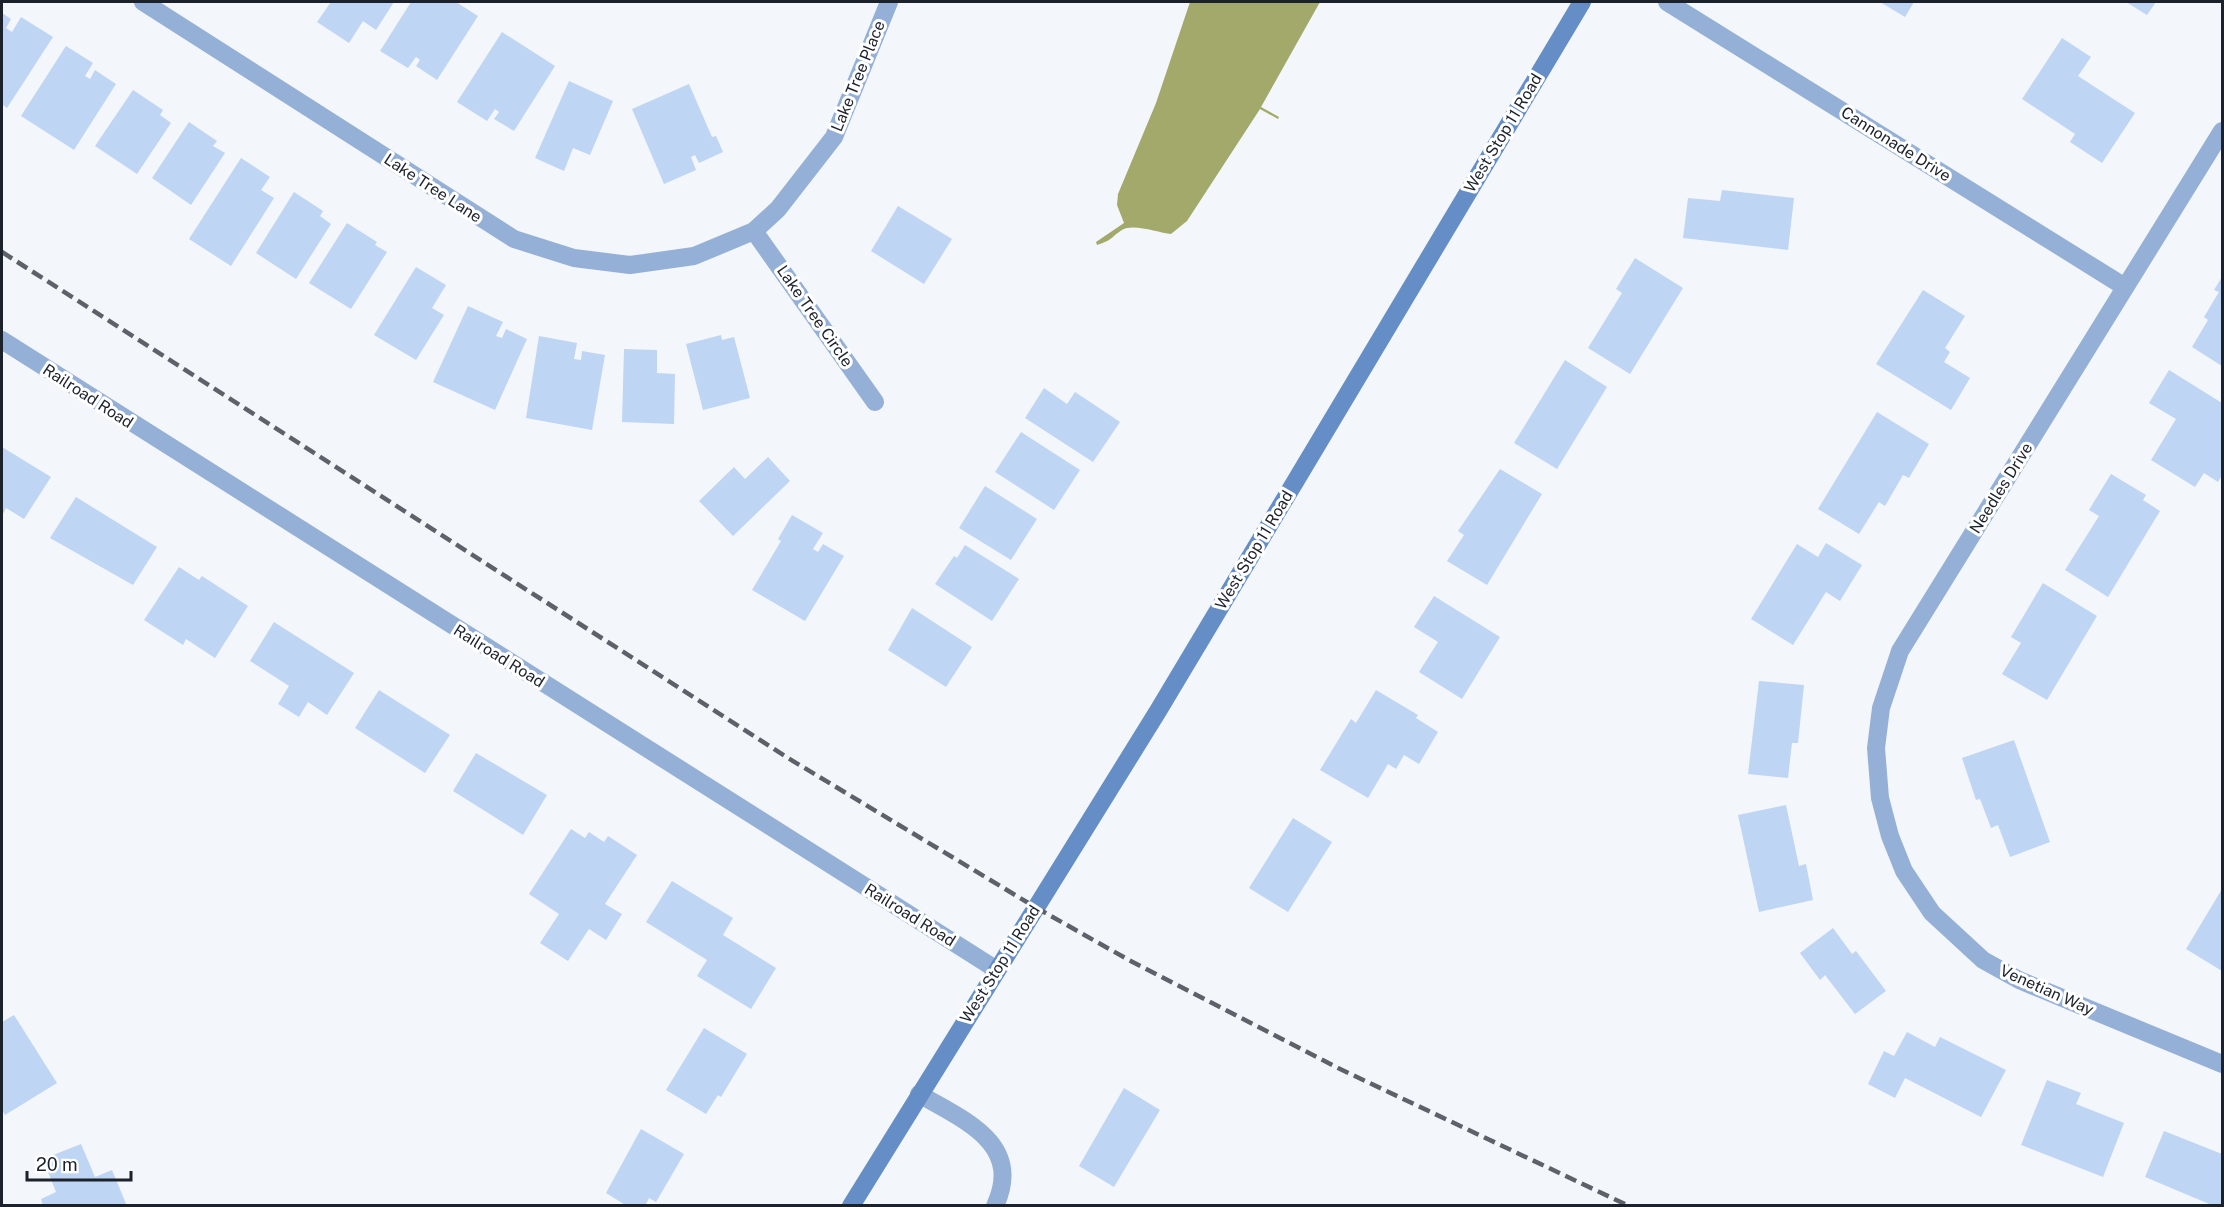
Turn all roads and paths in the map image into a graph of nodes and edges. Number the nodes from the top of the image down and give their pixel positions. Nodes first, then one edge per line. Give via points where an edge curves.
1 (142, 2) edge
2 (889, 2) edge
3 (1582, 2) edge
4 (1667, 2) edge
5 (2223, 131) edge
6 (754, 231) junction
7 (2125, 287) junction
8 (2, 340) edge
9 (875, 402) dead end
10 (1904, 871) joint
11 (997, 970) junction
12 (2223, 1064) edge
13 (919, 1094) junction
14 (851, 1206) edge
15 (995, 1206) edge

1 - 6 street, Lake Tree Lane via 514,239 574,258 630,265 694,256
2 - 6 street, Lake Tree Place via 834,137 778,209
3 - 11 main road, West Stop 11 Road via 1158,711
4 - 7 street, Cannonade Drive
5 - 7 street, Needles Drive
6 - 9 street, Lake Tree Circle
7 - 10 street, Needles Drive via 1900,651 1881,708 1877,754 1882,810
8 - 11 street, Railroad Road
10 - 12 street, Venetian Way via 1945,927 1998,969
11 - 13 main road, West Stop 11 Road
13 - 14 main road, West Stop 11 Road
13 - 15 street via 987,1136 1002,1166 1002,1185

